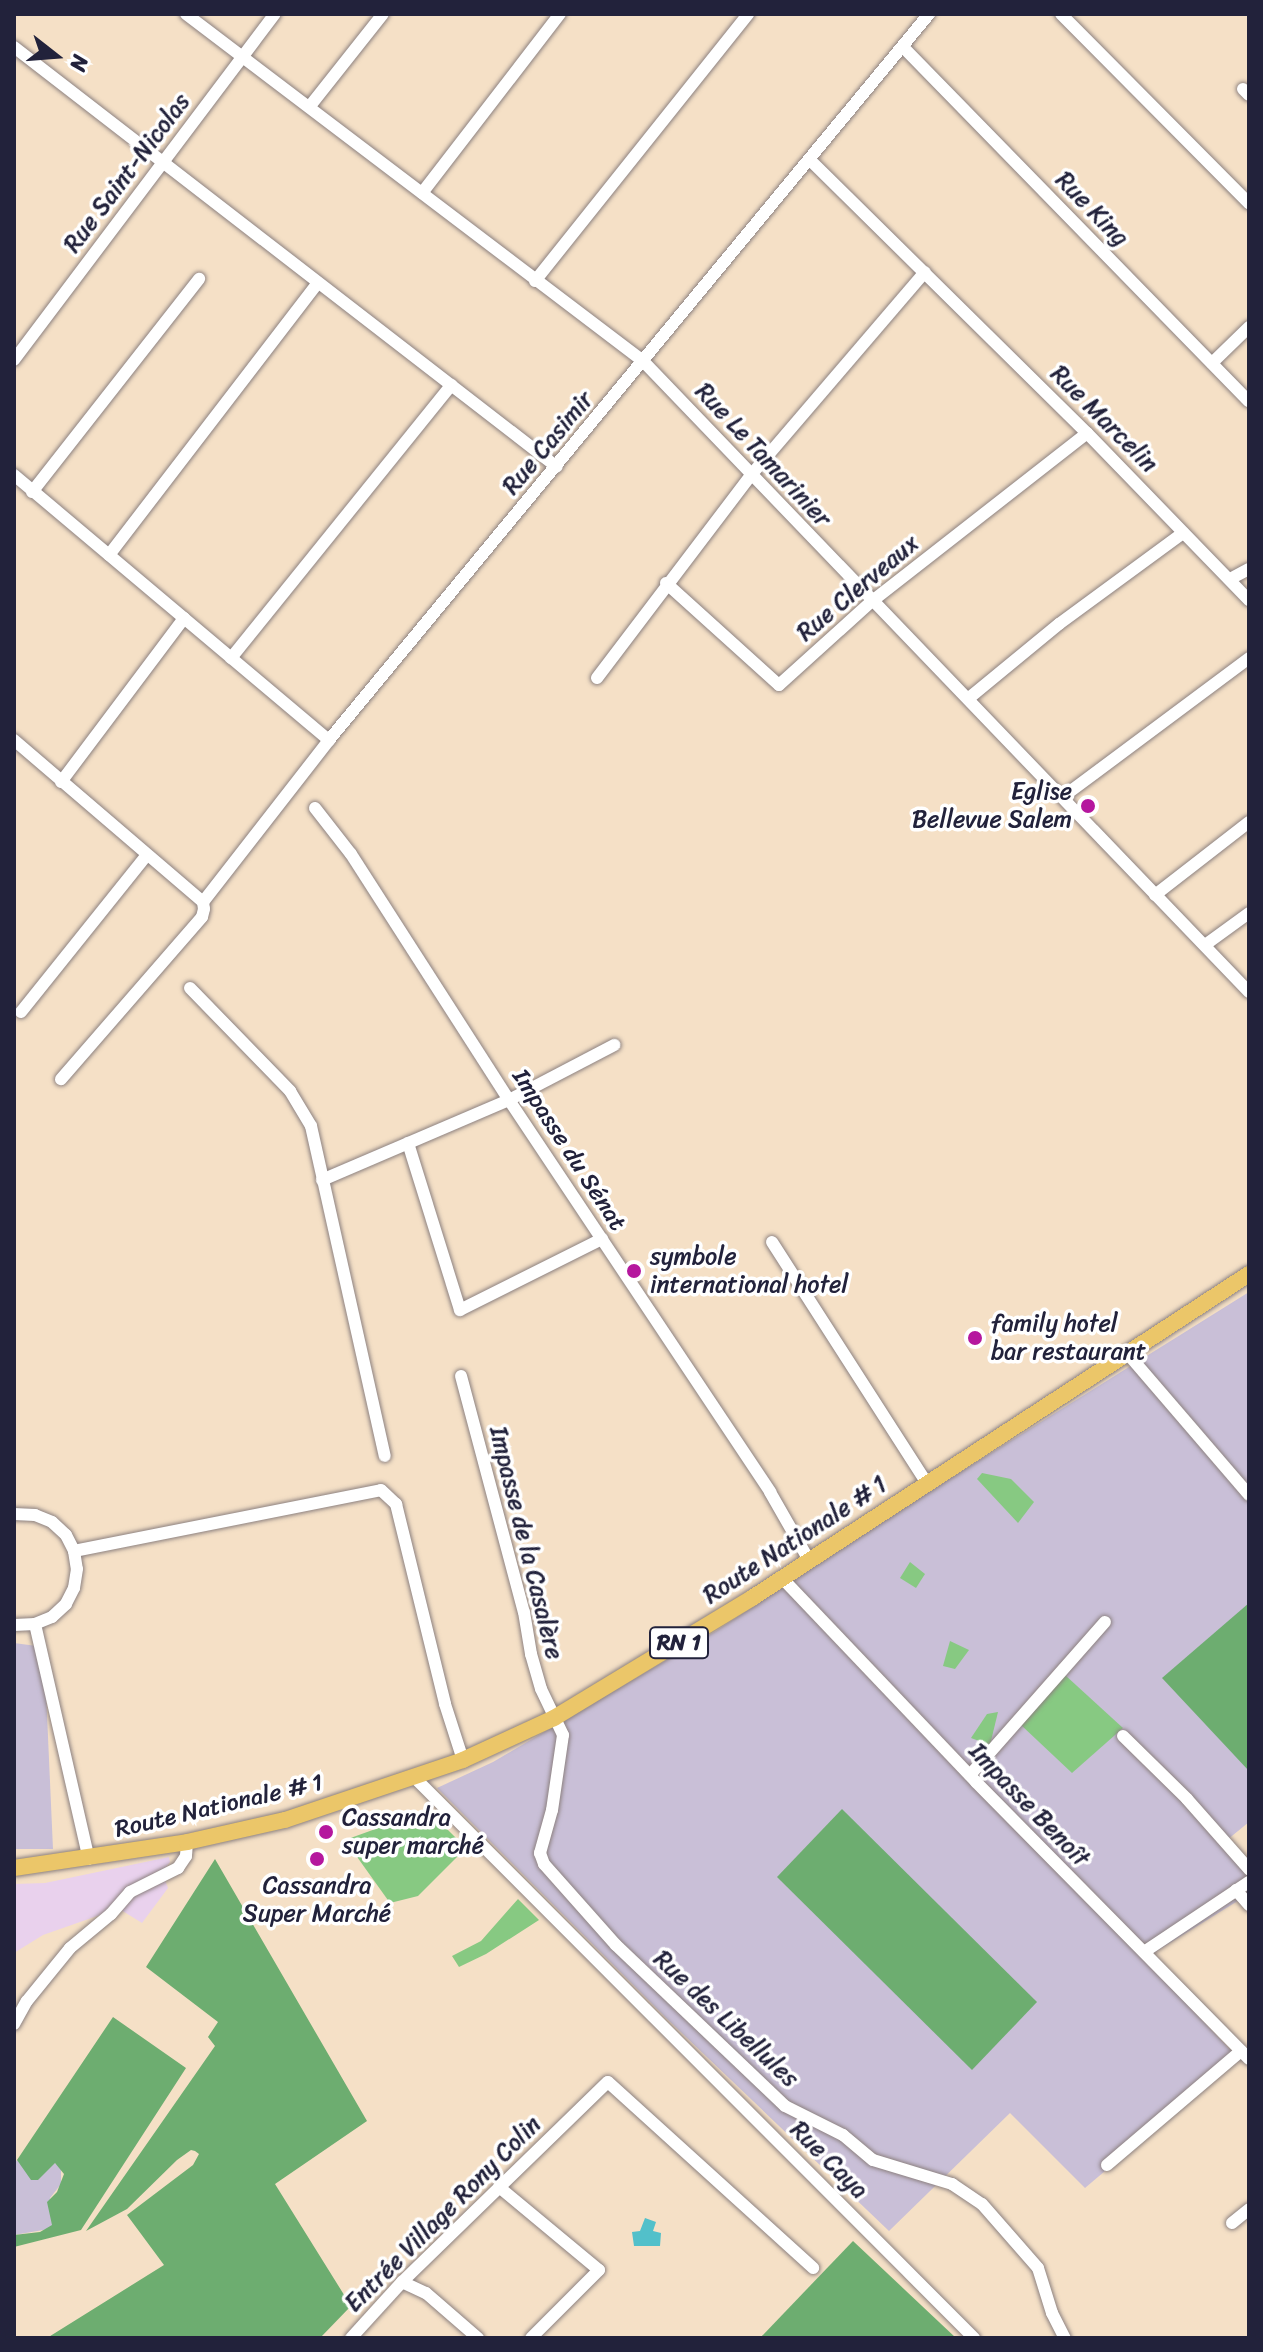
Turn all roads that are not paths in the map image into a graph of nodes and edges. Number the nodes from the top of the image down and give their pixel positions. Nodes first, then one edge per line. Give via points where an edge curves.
1 (186, 14) edge
2 (275, 14) edge
3 (383, 14) edge
4 (560, 14) edge
5 (748, 14) edge
6 (929, 14) edge
7 (1061, 14) edge
8 (14, 47) edge
9 (903, 47) junction
10 (244, 55) junction
11 (310, 106) junction
12 (810, 160) junction
13 (162, 161) junction
14 (422, 193) junction
15 (1249, 203) edge
16 (925, 272) junction
17 (199, 279) dead end
18 (535, 281) junction
19 (318, 283) junction
20 (1249, 327) edge
21 (14, 360) edge
22 (643, 361) junction
23 (1212, 363) junction
24 (451, 385) junction
25 (1249, 401) edge
26 (1087, 433) junction
27 (557, 467) junction
28 (14, 475) edge
29 (751, 475) junction
30 (32, 492) junction
31 (1183, 533) junction
32 (109, 555) junction
33 (1249, 569) edge
34 (1230, 579) junction
35 (666, 583) junction
36 (1249, 600) edge
37 (871, 602) junction
38 (184, 618) junction
39 (231, 658) junction
40 (1249, 658) edge
41 (597, 678) dead end
42 (969, 698) junction
43 (14, 740) edge
44 (329, 740) junction
45 (61, 782) junction
46 (1064, 796) junction
47 (315, 808) dead end
48 (1249, 822) edge
49 (146, 856) junction
50 (1155, 895) junction
51 (203, 902) junction
52 (1249, 913) edge
53 (1205, 945) junction
54 (190, 988) dead end
55 (1249, 992) edge
56 (21, 1012) dead end
57 (614, 1045) dead end
58 (61, 1079) dead end
59 (509, 1100) junction
60 (408, 1143) junction
61 (322, 1180) junction
62 (602, 1239) junction
63 (772, 1242) dead end
64 (1249, 1274) edge
65 (1127, 1353) junction
66 (461, 1376) dead end
67 (385, 1456) dead end
68 (927, 1483) junction
69 (1249, 1495) edge
70 (14, 1514) edge
71 (74, 1551) junction
72 (809, 1560) junction
73 (781, 1577) junction
74 (1105, 1622) dead end
75 (35, 1624) junction
76 (14, 1625) edge
77 (554, 1718) junction
78 (1123, 1736) dead end
79 (463, 1760) junction
80 (970, 1775) junction
81 (414, 1777) junction
82 (187, 1842) junction
83 (89, 1859) junction
84 (22, 1868) edge
85 (1249, 1869) edge
86 (14, 1876) edge
87 (1249, 1882) edge
88 (1236, 1890) junction
89 (1249, 1905) edge
90 (1144, 1952) junction
91 (14, 2024) edge
92 (1245, 2055) edge
93 (1107, 2165) dead end
94 (499, 2187) junction
95 (1249, 2209) edge
96 (1232, 2223) dead end
97 (813, 2268) dead end
98 (402, 2282) junction
99 (351, 2338) edge
100 (478, 2338) edge
101 (531, 2338) edge
102 (974, 2338) edge
103 (1065, 2338) edge

1 - 10 street, Rue Le Tamarinier
2 - 10 street, Rue Saint-Nicolas
3 - 11 street
4 - 14 street
5 - 18 street
6 - 9 street, Rue Casimir
7 - 15 street
8 - 13 street
9 - 12 street, Rue Casimir
9 - 23 street, Rue King
10 - 11 street, Rue Le Tamarinier
10 - 13 street, Rue Saint-Nicolas
11 - 14 street, Rue Le Tamarinier
12 - 16 street, Rue Marcelin
12 - 22 street, Rue Casimir
13 - 19 street
13 - 21 street, Rue Saint-Nicolas
14 - 18 street, Rue Le Tamarinier
16 - 26 street, Rue Marcelin
16 - 29 street
17 - 30 street
18 - 22 street, Rue Le Tamarinier
19 - 24 street
19 - 32 street
20 - 23 street
22 - 27 street, Rue Casimir
22 - 29 street, Rue Le Tamarinier
23 - 25 street, Rue King
24 - 27 street
24 - 39 street
26 - 31 street, Rue Marcelin
26 - 37 street, Rue Clerveaux
27 - 44 street, Rue Casimir
28 - 30 street
29 - 35 street
29 - 37 street, Rue Le Tamarinier
30 - 32 street
31 - 34 street, Rue Marcelin
31 - 42 street
32 - 38 street
33 - 34 street
34 - 36 street, Rue Marcelin
35 - 37 street, Rue Clerveaux via 779,685
35 - 41 street
37 - 42 street, Rue Le Tamarinier
38 - 39 street
38 - 45 street
39 - 44 street
40 - 46 street
42 - 46 street, Rue Le Tamarinier
43 - 45 street
44 - 51 street, Rue Casimir
45 - 49 street
46 - 50 street, Rue Le Tamarinier
47 - 59 street, Impasse du Sénat via 351,854
48 - 50 street
49 - 51 street
49 - 56 street
50 - 53 street, Rue Le Tamarinier
51 - 58 street, Rue Casimir via 202,917
52 - 53 street
53 - 55 street, Rue Le Tamarinier
54 - 61 street via 300,1106 311,1126
57 - 59 street
59 - 60 street
59 - 62 street, Impasse du Sénat
60 - 61 street
60 - 62 street via 460,1310
61 - 67 street
62 - 72 street, Impasse du Sénat via 763,1481
63 - 68 street
64 - 65 main road, Route Nationale # 1 / RN 1
65 - 68 main road, Route Nationale # 1 / RN 1
65 - 69 street
66 - 77 street, Impasse de la Casalère via 531,1654
68 - 72 main road, Route Nationale # 1 / RN 1
70 - 71 street via 52,1522
71 - 75 street via 77,1569 66,1604
71 - 79 street via 381,1490 396,1504
72 - 73 main road, Route Nationale # 1 / RN 1
73 - 77 main road, Route Nationale # 1 / RN 1
73 - 80 street, Impasse Benoît
74 - 80 street
75 - 76 street
75 - 83 street
77 - 79 main road, Route Nationale # 1 / RN 1
77 - 103 street, Rue des Libellules via 563,1746 540,1853 558,1884 785,2106 843,2135 873,2160 952,2184 982,2204 1038,2268
78 - 85 street
79 - 81 main road, Route Nationale # 1 / RN 1
80 - 90 street, Impasse Benoît
81 - 82 main road, Route Nationale # 1 / RN 1 via 285,1820
81 - 102 street, Rue Caya
82 - 83 main road, Route Nationale # 1 / RN 1
82 - 91 street via 178,1868 130,1892 70,1948
83 - 84 main road, Route Nationale # 1 / RN 1
84 - 86 main road, Route Nationale # 1
87 - 88 street
88 - 89 street
88 - 90 street
90 - 92 street, Impasse Benoît
92 - 93 street
94 - 97 street, Entrée Village Rony Colin via 612,2082
94 - 98 street, Entrée Village Rony Colin
94 - 101 street via 599,2270
95 - 96 street
98 - 99 street, Entrée Village Rony Colin
98 - 100 street via 426,2293

